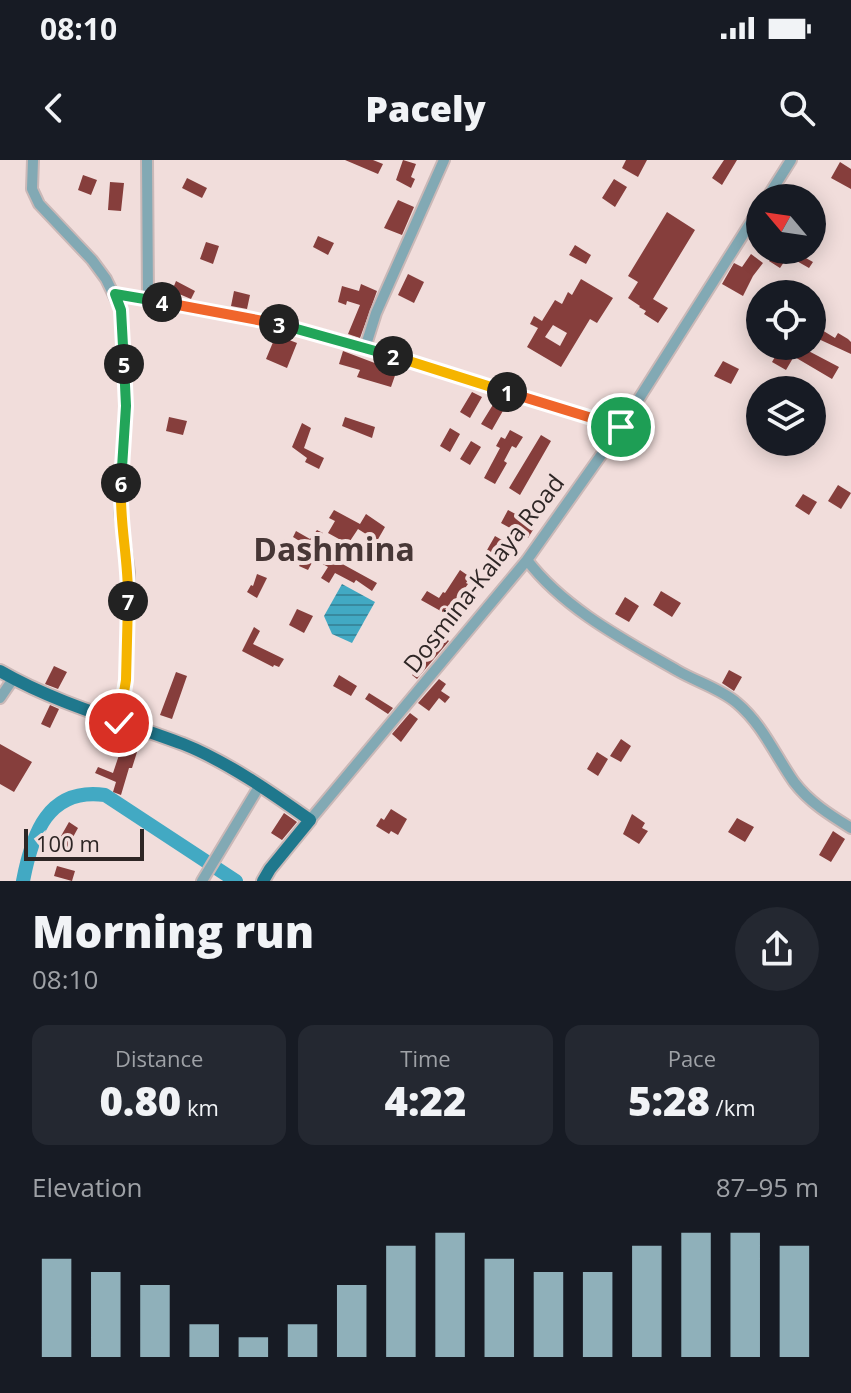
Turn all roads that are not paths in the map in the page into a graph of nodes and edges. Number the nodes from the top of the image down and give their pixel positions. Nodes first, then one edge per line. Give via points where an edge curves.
1 (33, 160) edge
2 (147, 160) edge
3 (444, 160) edge
4 (791, 160) edge
5 (776, 184) edge
6 (746, 230) edge
7 (115, 294) junction
8 (148, 300) junction
9 (365, 348) junction
10 (621, 427) junction
11 (527, 560) junction
12 (0, 671) edge
13 (13, 679) junction
14 (0, 698) edge
15 (119, 723) junction
16 (260, 785) junction
17 (310, 820) junction
18 (851, 828) edge
19 (266, 876) edge
20 (204, 877) edge

1 - 7 street via 32,189 39,204 92,260
2 - 8 street
3 - 9 street
4 - 5 street
6 - 10 street, Dosmina-Kalaya Road
7 - 8 street
7 - 15 street via 121,310 126,406 120,512 129,572 126,680
8 - 9 street via 272,322
9 - 10 street
10 - 11 street, Dosmina-Kalaya Road
11 - 17 street, Dosmina-Kalaya Road
11 - 18 street via 553,590 589,615 736,702 765,734 795,784
12 - 13 main road
13 - 14 street
13 - 15 main road
15 - 16 main road via 186,745
16 - 17 main road
16 - 20 street
17 - 19 main road, Dosmina-Kalaya Road

